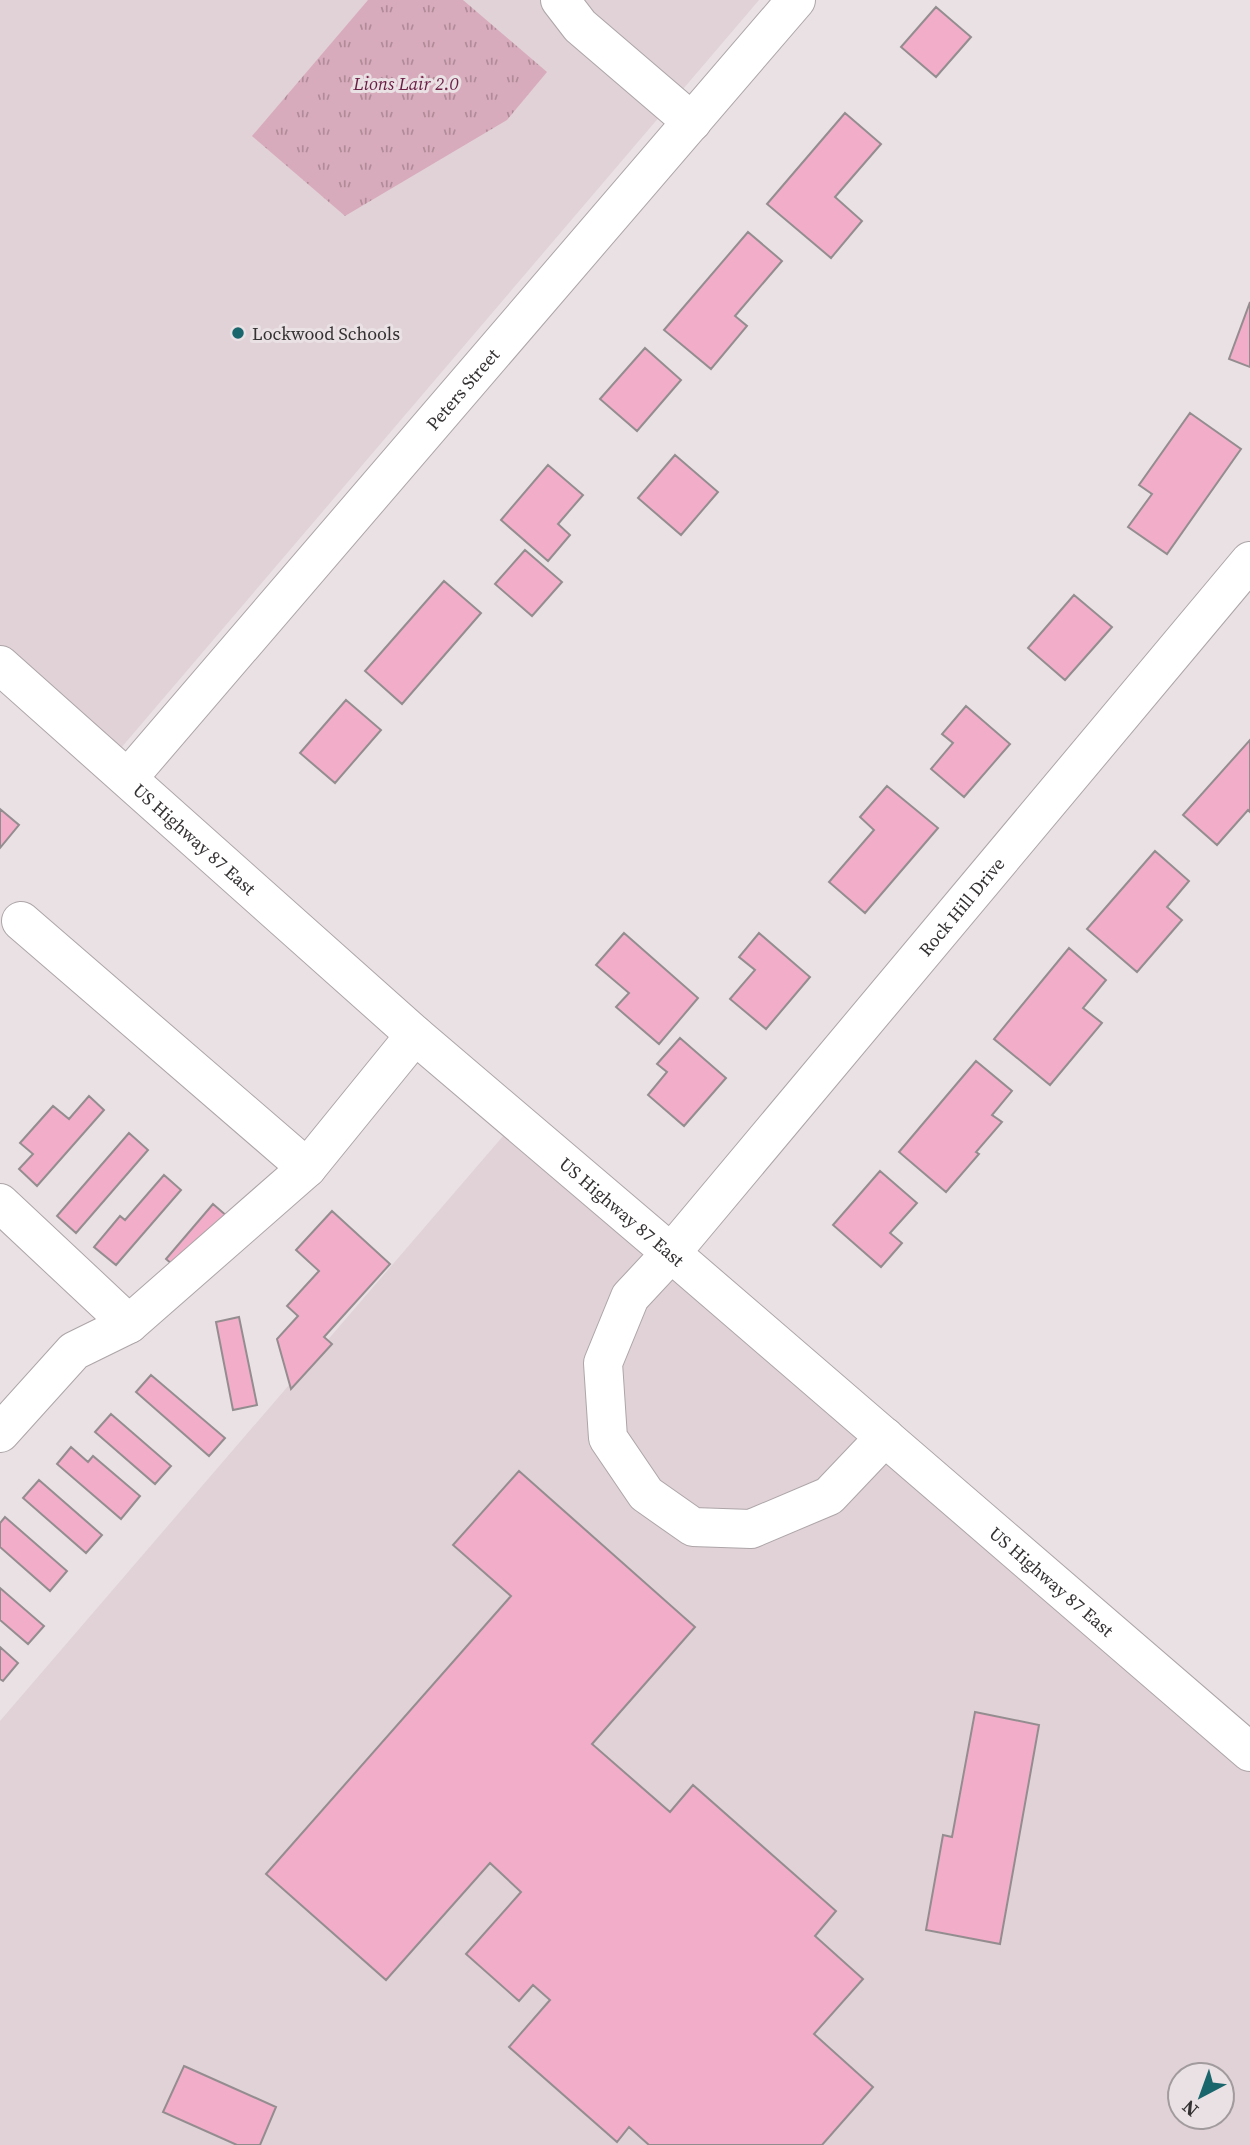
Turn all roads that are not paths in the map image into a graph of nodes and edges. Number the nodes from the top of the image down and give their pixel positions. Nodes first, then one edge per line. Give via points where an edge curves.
1 (560, 0) edge
2 (796, 0) edge
3 (692, 122) junction
4 (1250, 561) edge
5 (0, 665) edge
6 (128, 778) junction
7 (21, 921) dead end
8 (415, 1035) junction
9 (307, 1168) junction
10 (0, 1203) edge
11 (671, 1253) junction
12 (129, 1324) junction
13 (0, 1433) edge
14 (885, 1437) junction
15 (1250, 1752) edge

1 - 3 street via 580,26
2 - 3 street, Peters Street
3 - 6 street, Peters Street
4 - 11 street, Rock Hill Drive
5 - 6 street, US Highway 87 East
6 - 8 street, US Highway 87 East
7 - 9 street
8 - 9 street
8 - 11 street, US Highway 87 East
9 - 12 street
10 - 12 street
11 - 14 street, US Highway 87 East
11 - 14 street, Rock Hill Drive via 629,1297 603,1363 608,1438 646,1494 692,1527 751,1529 829,1496
12 - 13 street via 74,1351
14 - 15 street, US Highway 87 East

